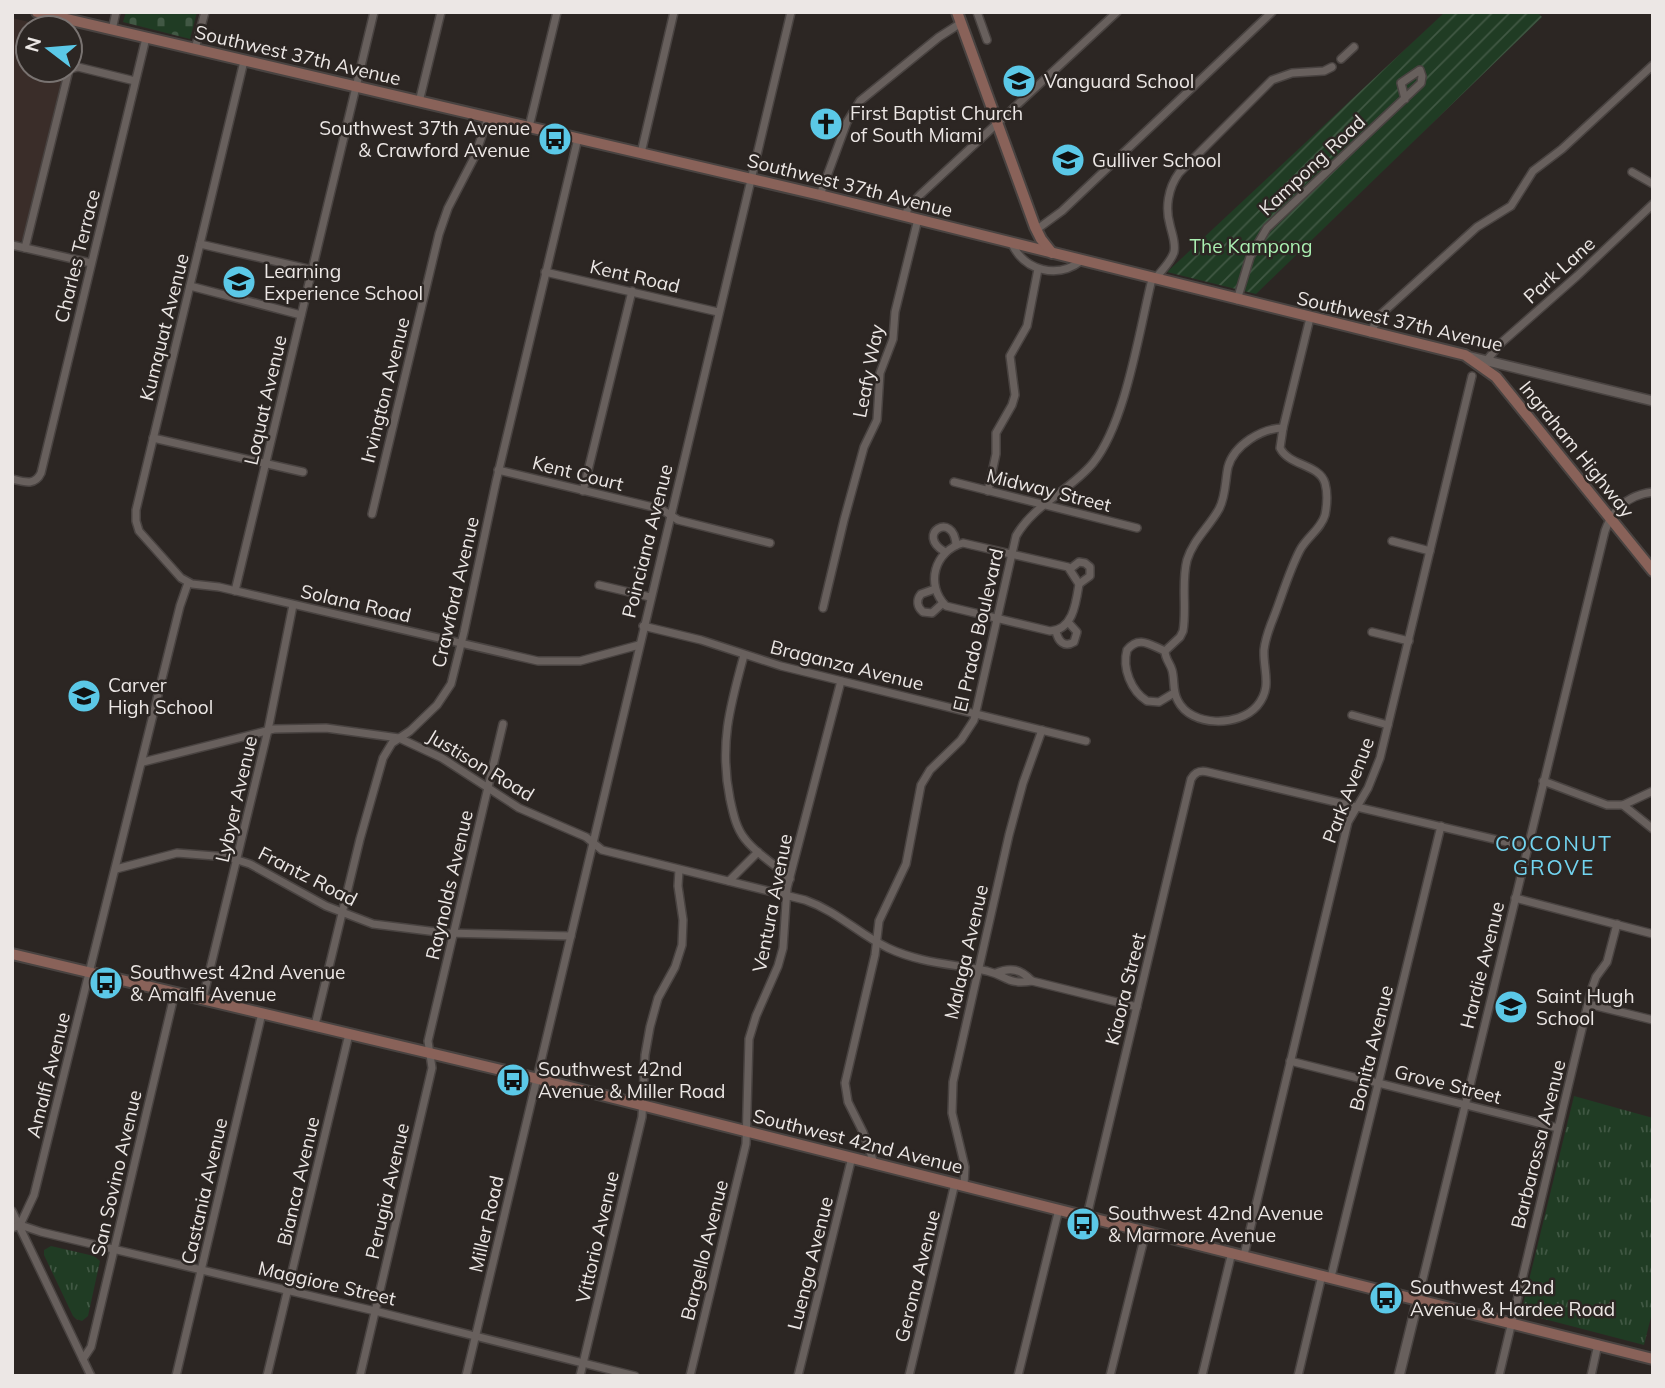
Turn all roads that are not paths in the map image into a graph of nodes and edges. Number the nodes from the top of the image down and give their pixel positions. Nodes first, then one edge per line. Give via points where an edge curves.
1 (37, 12) edge
2 (116, 12) edge
3 (205, 12) edge
4 (374, 12) edge
5 (441, 12) edge
6 (557, 12) edge
7 (674, 12) edge
8 (791, 12) edge
9 (977, 12) edge
10 (1117, 12) edge
11 (1272, 12) edge
12 (959, 18) edge
13 (112, 30) junction
14 (146, 38) junction
15 (987, 40) dead end
16 (1354, 47) dead end
17 (195, 49) junction
18 (1341, 60) dead end
19 (244, 61) junction
20 (1653, 66) edge
21 (1332, 67) dead end
22 (84, 68) edge
23 (135, 81) junction
24 (66, 84) edge
25 (355, 87) junction
26 (1405, 99) dead end
27 (419, 102) junction
28 (488, 118) junction
29 (997, 124) junction
30 (529, 127) junction
31 (578, 138) junction
32 (641, 153) junction
33 (1632, 172) dead end
34 (750, 179) junction
35 (1653, 184) edge
36 (820, 195) junction
37 (1653, 204) edge
38 (905, 216) junction
39 (918, 219) junction
40 (1036, 230) junction
41 (200, 244) junction
42 (12, 245) edge
43 (1017, 245) junction
44 (25, 248) junction
45 (1053, 254) junction
46 (1082, 261) junction
47 (91, 263) junction
48 (1038, 269) junction
49 (313, 270) junction
50 (545, 272) junction
51 (1153, 279) junction
52 (190, 286) junction
53 (632, 291) junction
54 (1237, 300) junction
55 (718, 313) junction
56 (301, 315) junction
57 (1310, 318) junction
58 (1370, 333) junction
59 (1467, 356) junction
60 (1486, 360) junction
61 (1472, 376) dead end
62 (1653, 401) edge
63 (1283, 428) junction
64 (153, 438) junction
65 (266, 464) junction
66 (498, 470) junction
67 (303, 472) dead end
68 (12, 479) edge
69 (954, 482) dead end
70 (583, 491) junction
71 (988, 491) junction
72 (1653, 492) edge
73 (1044, 504) junction
74 (372, 514) dead end
75 (670, 515) junction
76 (1610, 517) junction
77 (1137, 528) dead end
78 (1392, 541) dead end
79 (770, 543) dead end
80 (957, 545) junction
81 (1430, 551) junction
82 (945, 552) junction
83 (1011, 554) junction
84 (1070, 569) junction
85 (1653, 571) edge
86 (188, 583) junction
87 (1079, 583) junction
88 (599, 585) dead end
89 (935, 589) junction
90 (235, 591) junction
91 (650, 597) junction
92 (943, 603) junction
93 (293, 605) junction
94 (823, 608) dead end
95 (997, 619) junction
96 (1068, 622) junction
97 (643, 626) junction
98 (1056, 631) junction
99 (1372, 632) dead end
100 (1409, 641) junction
101 (461, 644) junction
102 (639, 645) junction
103 (1165, 651) junction
104 (744, 655) junction
105 (841, 681) junction
106 (1174, 693) junction
107 (975, 714) junction
108 (1352, 715) dead end
109 (503, 724) dead end
110 (1388, 725) junction
111 (268, 730) junction
112 (1042, 730) junction
113 (399, 737) junction
114 (1086, 741) dead end
115 (143, 762) junction
116 (1543, 781) junction
117 (488, 788) junction
118 (1653, 791) edge
119 (1623, 805) junction
120 (1357, 806) junction
121 (1441, 826) junction
122 (1653, 829) edge
123 (593, 842) junction
124 (1528, 847) junction
125 (758, 852) junction
126 (237, 859) junction
127 (116, 869) junction
128 (679, 870) junction
129 (790, 878) junction
130 (729, 881) junction
131 (786, 895) junction
132 (1515, 898) junction
133 (342, 913) junction
134 (1617, 924) junction
135 (455, 933) junction
136 (1653, 934) edge
137 (571, 936) junction
138 (876, 941) junction
139 (12, 954) edge
140 (978, 970) junction
141 (90, 972) junction
142 (996, 974) junction
143 (1032, 981) junction
144 (175, 992) junction
145 (203, 998) junction
146 (1588, 1004) junction
147 (1137, 1007) junction
148 (262, 1013) junction
149 (1653, 1020) edge
150 (315, 1025) junction
151 (349, 1034) junction
152 (431, 1053) junction
153 (1290, 1061) junction
154 (537, 1079) junction
155 (1379, 1083) junction
156 (1465, 1105) junction
157 (643, 1106) junction
158 (1558, 1128) junction
159 (747, 1131) junction
160 (852, 1157) junction
161 (874, 1163) junction
162 (960, 1184) junction
163 (1059, 1209) junction
164 (12, 1211) edge
165 (1087, 1216) junction
166 (16, 1226) edge
167 (1146, 1231) junction
168 (114, 1248) junction
169 (1232, 1252) junction
170 (1244, 1255) junction
171 (202, 1269) junction
172 (1326, 1276) junction
173 (288, 1290) junction
174 (1418, 1299) junction
175 (375, 1311) junction
176 (1511, 1322) junction
177 (476, 1335) junction
178 (1598, 1345) junction
179 (83, 1359) junction
180 (1653, 1359) edge
181 (583, 1363) junction
182 (91, 1376) edge
183 (176, 1376) edge
184 (267, 1376) edge
185 (360, 1376) edge
186 (466, 1376) edge
187 (580, 1376) edge
188 (635, 1376) edge
189 (690, 1376) edge
190 (798, 1376) edge
191 (908, 1376) edge
192 (1018, 1376) edge
193 (1110, 1376) edge
194 (1202, 1376) edge
195 (1298, 1376) edge
196 (1399, 1376) edge
197 (1499, 1376) edge
198 (1591, 1376) edge

1 - 13 main road, Southwest 37th Avenue
2 - 13 street
3 - 17 street
4 - 25 street, Loquat Avenue
5 - 27 street
6 - 30 street
7 - 32 street
8 - 34 street, Poinciana Avenue
9 - 15 street
10 - 29 street
11 - 40 street via 1062,211
12 - 29 main road
12 - 36 street via 860,101 847,122
13 - 14 main road, Southwest 37th Avenue
14 - 17 main road, Southwest 37th Avenue
14 - 23 street, Charles Terrace
16 - 18 street
17 - 19 main road, Southwest 37th Avenue
19 - 25 main road, Southwest 37th Avenue
19 - 41 street, Kumquat Avenue
20 - 58 street via 1533,171 1511,206 1477,227 1380,315
21 - 51 street, El Prado Boulevard via 1272,80 1179,173 1168,208 1174,254
22 - 23 street
23 - 47 street, Charles Terrace
24 - 44 street
25 - 27 main road, Southwest 37th Avenue
25 - 49 street, Loquat Avenue
26 - 54 street, Kampong Road via 1268,228 1250,257
27 - 28 main road, Southwest 37th Avenue
28 - 30 main road, Southwest 37th Avenue
28 - 74 street, Irvington Avenue via 437,241
29 - 38 street via 920,195
29 - 40 main road
30 - 31 main road, Southwest 37th Avenue
31 - 32 main road, Southwest 37th Avenue
31 - 50 street, Crawford Avenue
32 - 34 main road, Southwest 37th Avenue
33 - 35 street
34 - 36 main road, Southwest 37th Avenue
34 - 55 street, Poinciana Avenue
36 - 38 main road, Southwest 37th Avenue
37 - 60 street, Park Lane
38 - 39 main road, Southwest 37th Avenue
39 - 43 main road, Southwest 37th Avenue
39 - 94 street, Leafy Way via 893,339 879,379 877,420 863,452
40 - 43 main road via 1030,241
40 - 45 main road
41 - 49 street
41 - 52 street, Kumquat Avenue
42 - 44 street
43 - 45 main road, Southwest 37th Avenue
43 - 48 street via 1023,260
44 - 47 street
45 - 46 main road, Southwest 37th Avenue
46 - 48 street via 1064,270
46 - 51 main road, Southwest 37th Avenue
47 - 68 street, Charles Terrace via 42,470 37,480
48 - 71 street via 1027,327 1010,356 1014,400 996,433
49 - 56 street, Loquat Avenue
50 - 53 street, Kent Road
50 - 66 street, Crawford Avenue
51 - 54 main road, Southwest 37th Avenue
51 - 73 street, El Prado Boulevard via 1113,429 1092,465
52 - 56 street
52 - 64 street, Kumquat Avenue
53 - 55 street, Kent Road
53 - 70 street
54 - 57 main road, Southwest 37th Avenue
55 - 75 street, Poinciana Avenue
56 - 65 street, Loquat Avenue
57 - 58 main road, Southwest 37th Avenue
57 - 63 street
58 - 59 main road, Southwest 37th Avenue
59 - 60 street, Southwest 37th Avenue
59 - 76 main road, Ingraham Highway via 1496,377
60 - 62 street, Southwest 37th Avenue
61 - 81 street, Park Avenue
63 - 103 street via 1257,435 1230,461 1221,506 1187,561 1183,631
63 - 106 street via 1281,451 1321,476 1327,504 1323,520 1299,551 1270,628 1264,650 1266,691 1251,711 1221,721 1191,716
64 - 65 street
64 - 86 street, Kumquat Avenue via 136,525
65 - 67 street
65 - 90 street, Loquat Avenue
66 - 70 street, Kent Court
66 - 101 street, Crawford Avenue
69 - 71 street, Midway Street
70 - 75 street, Kent Court
71 - 73 street, Midway Street
72 - 76 street via 1617,507
73 - 77 street, Midway Street
73 - 83 street, El Prado Boulevard via 1016,536
75 - 79 street, Kent Court
75 - 91 street, Poinciana Avenue
76 - 85 main road, Ingraham Highway
76 - 116 street, Hardie Avenue
78 - 81 street
80 - 82 street
80 - 82 street via 951,529 938,529 933,541
80 - 83 street
81 - 100 street, Park Avenue
82 - 89 street via 935,573
83 - 84 street
83 - 95 street, El Prado Boulevard
84 - 87 street
84 - 87 street via 1079,562 1090,567 1090,576
86 - 90 street, Solana Road
86 - 115 street
87 - 96 street
88 - 91 street
89 - 92 street
89 - 92 street via 920,594 919,607 932,613
90 - 93 street, Solana Road
91 - 97 street, Poinciana Avenue
92 - 95 street
93 - 101 street, Solana Road
93 - 111 street, Lybyer Avenue
95 - 98 street
95 - 107 street, El Prado Boulevard
96 - 98 street
96 - 98 street via 1077,632 1074,642 1063,643
97 - 102 street, Poinciana Avenue
97 - 104 street, Braganza Avenue
99 - 100 street
100 - 110 street, Park Avenue
101 - 102 street, Solana Road via 560,663
101 - 113 street, Crawford Avenue via 444,698
102 - 123 street, Poinciana Avenue
103 - 106 street
103 - 106 street via 1136,643 1127,650 1126,667 1134,688 1147,701 1158,702
104 - 105 street, Braganza Avenue
104 - 125 street via 727,721 724,759 737,825
105 - 107 street, Braganza Avenue
105 - 129 street, Ventura Avenue
107 - 112 street, Braganza Avenue
107 - 138 street, El Prado Boulevard via 968,732 921,785 908,857 879,921
108 - 110 street
109 - 117 street, Raynolds Avenue
110 - 120 street, Park Avenue via 1377,767
111 - 113 street, Justison Road via 326,728
111 - 115 street, Justison Road
111 - 126 street, Lybyer Avenue
112 - 114 street, Braganza Avenue
112 - 140 street, Malaga Avenue via 1021,789
113 - 117 street, Justison Road
113 - 133 street, Crawford Avenue via 380,766
115 - 127 street
116 - 119 street via 1600,803
116 - 124 street, Hardie Avenue
117 - 123 street, Justison Road via 519,808
117 - 135 street, Raynolds Avenue
118 - 119 street
119 - 122 street
120 - 121 street
120 - 147 street, Kiaora Street via 1197,772 1191,779
120 - 153 street, Park Avenue via 1345,833
121 - 124 street
121 - 155 street, Bonita Avenue
123 - 128 street, Justison Road via 608,852
123 - 137 street, Poinciana Avenue
124 - 132 street, Hardie Avenue
125 - 129 street
125 - 130 street
126 - 127 street, Frantz Road via 177,853
126 - 133 street, Frantz Road
126 - 145 street, Lybyer Avenue
127 - 141 street
128 - 130 street, Justison Road
128 - 157 street, Vittorio Avenue via 683,940 650,1027
129 - 131 street, Ventura Avenue
130 - 131 street, Justison Road
131 - 138 street, Justison Road via 825,908
131 - 159 street, Ventura Avenue via 783,948 748,1044
132 - 134 street
132 - 156 street, Hardie Avenue
133 - 135 street, Frantz Road via 391,927
133 - 150 street, Crawford Avenue
134 - 136 street
134 - 146 street, Barbarossa Avenue
135 - 137 street, Frantz Road
135 - 152 street, Raynolds Avenue via 428,1041
137 - 154 street, Poinciana Avenue
138 - 140 street, Justison Road via 920,960
138 - 161 street, El Prado Boulevard via 845,1087
139 - 141 main road, Southwest 42nd Avenue
140 - 142 street, Justison Road
140 - 162 street, Malaga Avenue via 952,1091 963,1161
141 - 144 main road, Southwest 42nd Avenue
141 - 166 street, Amalfi Avenue via 34,1195
142 - 143 street via 1015,983
142 - 143 street via 1015,969
143 - 147 street
144 - 145 main road, Southwest 42nd Avenue
144 - 168 street, San Sovino Avenue
145 - 148 main road, Southwest 42nd Avenue
146 - 149 street
146 - 158 street, Barbarossa Avenue
147 - 165 street, Kiaora Street
148 - 150 main road, Southwest 42nd Avenue
148 - 171 street, Castania Avenue
150 - 151 main road, Southwest 42nd Avenue
151 - 152 main road, Southwest 42nd Avenue
151 - 173 street, Bianca Avenue
152 - 154 main road, Southwest 42nd Avenue
152 - 175 street, Perugia Avenue via 432,1068
153 - 155 street, Grove Street
153 - 170 street, Park Avenue
154 - 157 main road, Southwest 42nd Avenue
154 - 177 street, Miller Road
155 - 156 street, Grove Street
155 - 172 street, Bonita Avenue
156 - 158 street, Grove Street
156 - 174 street, Hardie Avenue
157 - 159 main road, Southwest 42nd Avenue
157 - 181 street, Vittorio Avenue
158 - 176 street, Barbarossa Avenue
159 - 160 main road, Southwest 42nd Avenue
159 - 189 street, Bargello Avenue
160 - 161 main road, Southwest 42nd Avenue
160 - 190 street, Luenga Avenue
161 - 162 main road, Southwest 42nd Avenue
162 - 163 main road, Southwest 42nd Avenue
162 - 191 street, Gerona Avenue
163 - 165 main road, Southwest 42nd Avenue
163 - 192 street
164 - 166 street
165 - 167 main road, Southwest 42nd Avenue
166 - 168 street, Maggiore Street
166 - 179 street
167 - 169 main road, Southwest 42nd Avenue
167 - 193 street
168 - 171 street, Maggiore Street
168 - 179 street, San Sovino Avenue via 90,1347
169 - 170 main road, Southwest 42nd Avenue
169 - 194 street
170 - 172 main road, Southwest 42nd Avenue
171 - 173 street, Maggiore Street
171 - 183 street, Castania Avenue
172 - 174 main road, Southwest 42nd Avenue
172 - 195 street, Bonita Avenue
173 - 175 street, Maggiore Street
173 - 184 street, Bianca Avenue
174 - 176 main road, Southwest 42nd Avenue
174 - 196 street
175 - 177 street, Maggiore Street
175 - 185 street, Perugia Avenue
176 - 178 main road, Southwest 42nd Avenue
176 - 197 street, Barbarossa Avenue
177 - 181 street, Maggiore Street
177 - 186 street, Miller Road
178 - 180 main road, Southwest 42nd Avenue
178 - 198 street
179 - 182 street
181 - 187 street, Vittorio Avenue
181 - 188 street, Maggiore Street

